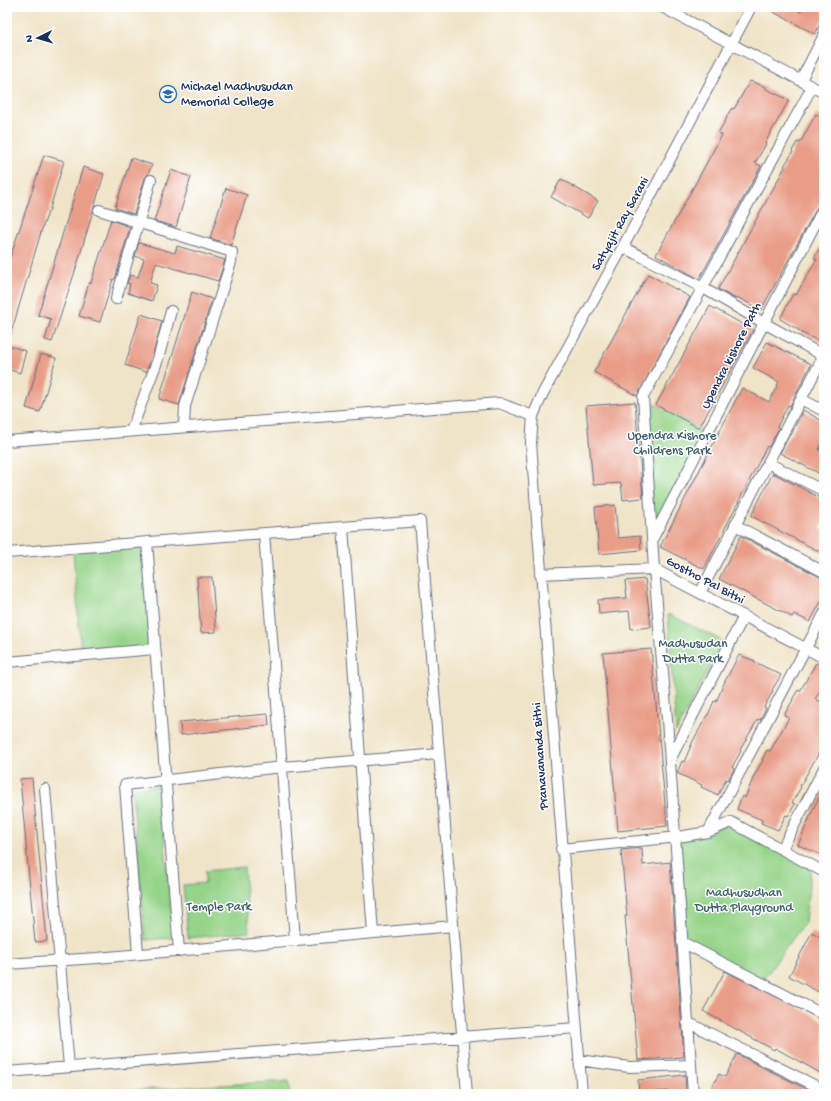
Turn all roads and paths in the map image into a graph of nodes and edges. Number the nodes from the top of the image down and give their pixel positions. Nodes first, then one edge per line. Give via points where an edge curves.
1 (662, 7) edge
2 (752, 7) edge
3 (824, 35) edge
4 (732, 45) junction
5 (800, 80) junction
6 (812, 87) junction
7 (824, 93) edge
8 (151, 180) dead end
9 (824, 207) edge
10 (99, 210) dead end
11 (138, 224) junction
12 (623, 247) junction
13 (703, 288) junction
14 (116, 299) dead end
15 (171, 311) dead end
16 (764, 323) junction
17 (824, 356) edge
18 (801, 399) junction
19 (824, 411) edge
20 (533, 416) junction
21 (184, 427) junction
22 (131, 431) junction
23 (7, 441) edge
24 (768, 463) junction
25 (824, 491) edge
26 (735, 525) junction
27 (343, 527) junction
28 (264, 533) junction
29 (652, 539) junction
30 (147, 542) junction
31 (7, 553) edge
32 (654, 569) junction
33 (824, 572) edge
34 (540, 574) junction
35 (700, 593) junction
36 (824, 614) edge
37 (744, 616) junction
38 (806, 648) junction
39 (155, 649) junction
40 (824, 658) edge
41 (7, 662) edge
42 (439, 754) junction
43 (670, 760) junction
44 (360, 761) junction
45 (282, 767) junction
46 (824, 768) edge
47 (166, 781) junction
48 (45, 789) dead end
49 (708, 832) junction
50 (675, 838) junction
51 (561, 849) junction
52 (782, 849) junction
53 (824, 872) edge
54 (453, 926) junction
55 (373, 934) junction
56 (295, 940) junction
57 (682, 942) junction
58 (179, 951) junction
59 (138, 954) junction
60 (60, 961) junction
61 (7, 964) edge
62 (824, 1015) edge
63 (687, 1022) junction
64 (576, 1028) junction
65 (462, 1037) junction
66 (579, 1060) junction
67 (690, 1065) junction
68 (69, 1067) junction
69 (7, 1072) edge
70 (824, 1090) edge
71 (467, 1094) edge
72 (582, 1094) edge
73 (693, 1094) edge

1 - 4 street
2 - 4 street, Satyajit Ray Sarani
3 - 5 street
4 - 5 street
4 - 12 street, Satyajit Ray Sarani
5 - 6 street
6 - 7 street
6 - 13 street
8 - 11 street
9 - 16 street, Upendra kishore Path
10 - 11 street
11 - 14 street
11 - 21 street via 232,252 185,406
12 - 13 street
12 - 20 street, Satyajit Ray Sarani
13 - 16 street
13 - 29 street via 643,397
15 - 22 street via 158,359
16 - 17 street
16 - 29 street, Upendra kishore Path
17 - 18 street
18 - 19 street
18 - 24 street
20 - 21 street via 499,403
20 - 34 street, Pranavananda Bithi via 531,443
21 - 22 street
22 - 23 street
24 - 25 street
24 - 26 street
26 - 33 street
26 - 35 street
27 - 28 street
27 - 42 street via 420,521
27 - 44 street
28 - 30 street
28 - 45 street
29 - 32 street
30 - 31 street
30 - 39 street
32 - 34 street, Gostho Pal Bithi
32 - 35 street, Gostho Pal Bithi
32 - 43 street
34 - 51 street, Pranavananda Bithi
35 - 37 street, Gostho Pal Bithi
36 - 38 street
37 - 38 street, Gostho Pal Bithi
37 - 43 street
38 - 40 street, Gostho Pal Bithi
38 - 49 street
39 - 41 street
39 - 47 street
42 - 44 street
42 - 54 street
43 - 50 street
44 - 45 street
44 - 55 street
45 - 47 street
45 - 56 street
46 - 52 street
47 - 58 street
47 - 59 street via 125,785
48 - 60 street
49 - 50 street
49 - 52 street via 731,822
50 - 51 street
50 - 57 street
51 - 64 street, Pranavananda Bithi
52 - 53 street
54 - 55 street
54 - 65 street
55 - 56 street
56 - 58 street
57 - 62 street
57 - 63 street
58 - 59 street
59 - 60 street
60 - 61 street
60 - 68 street
63 - 67 street
63 - 70 street
64 - 65 street
64 - 66 street, Pranavananda Bithi
65 - 68 street
65 - 71 street
66 - 67 street via 629,1067
66 - 72 street, Pranavananda Bithi
67 - 73 street
68 - 69 street

